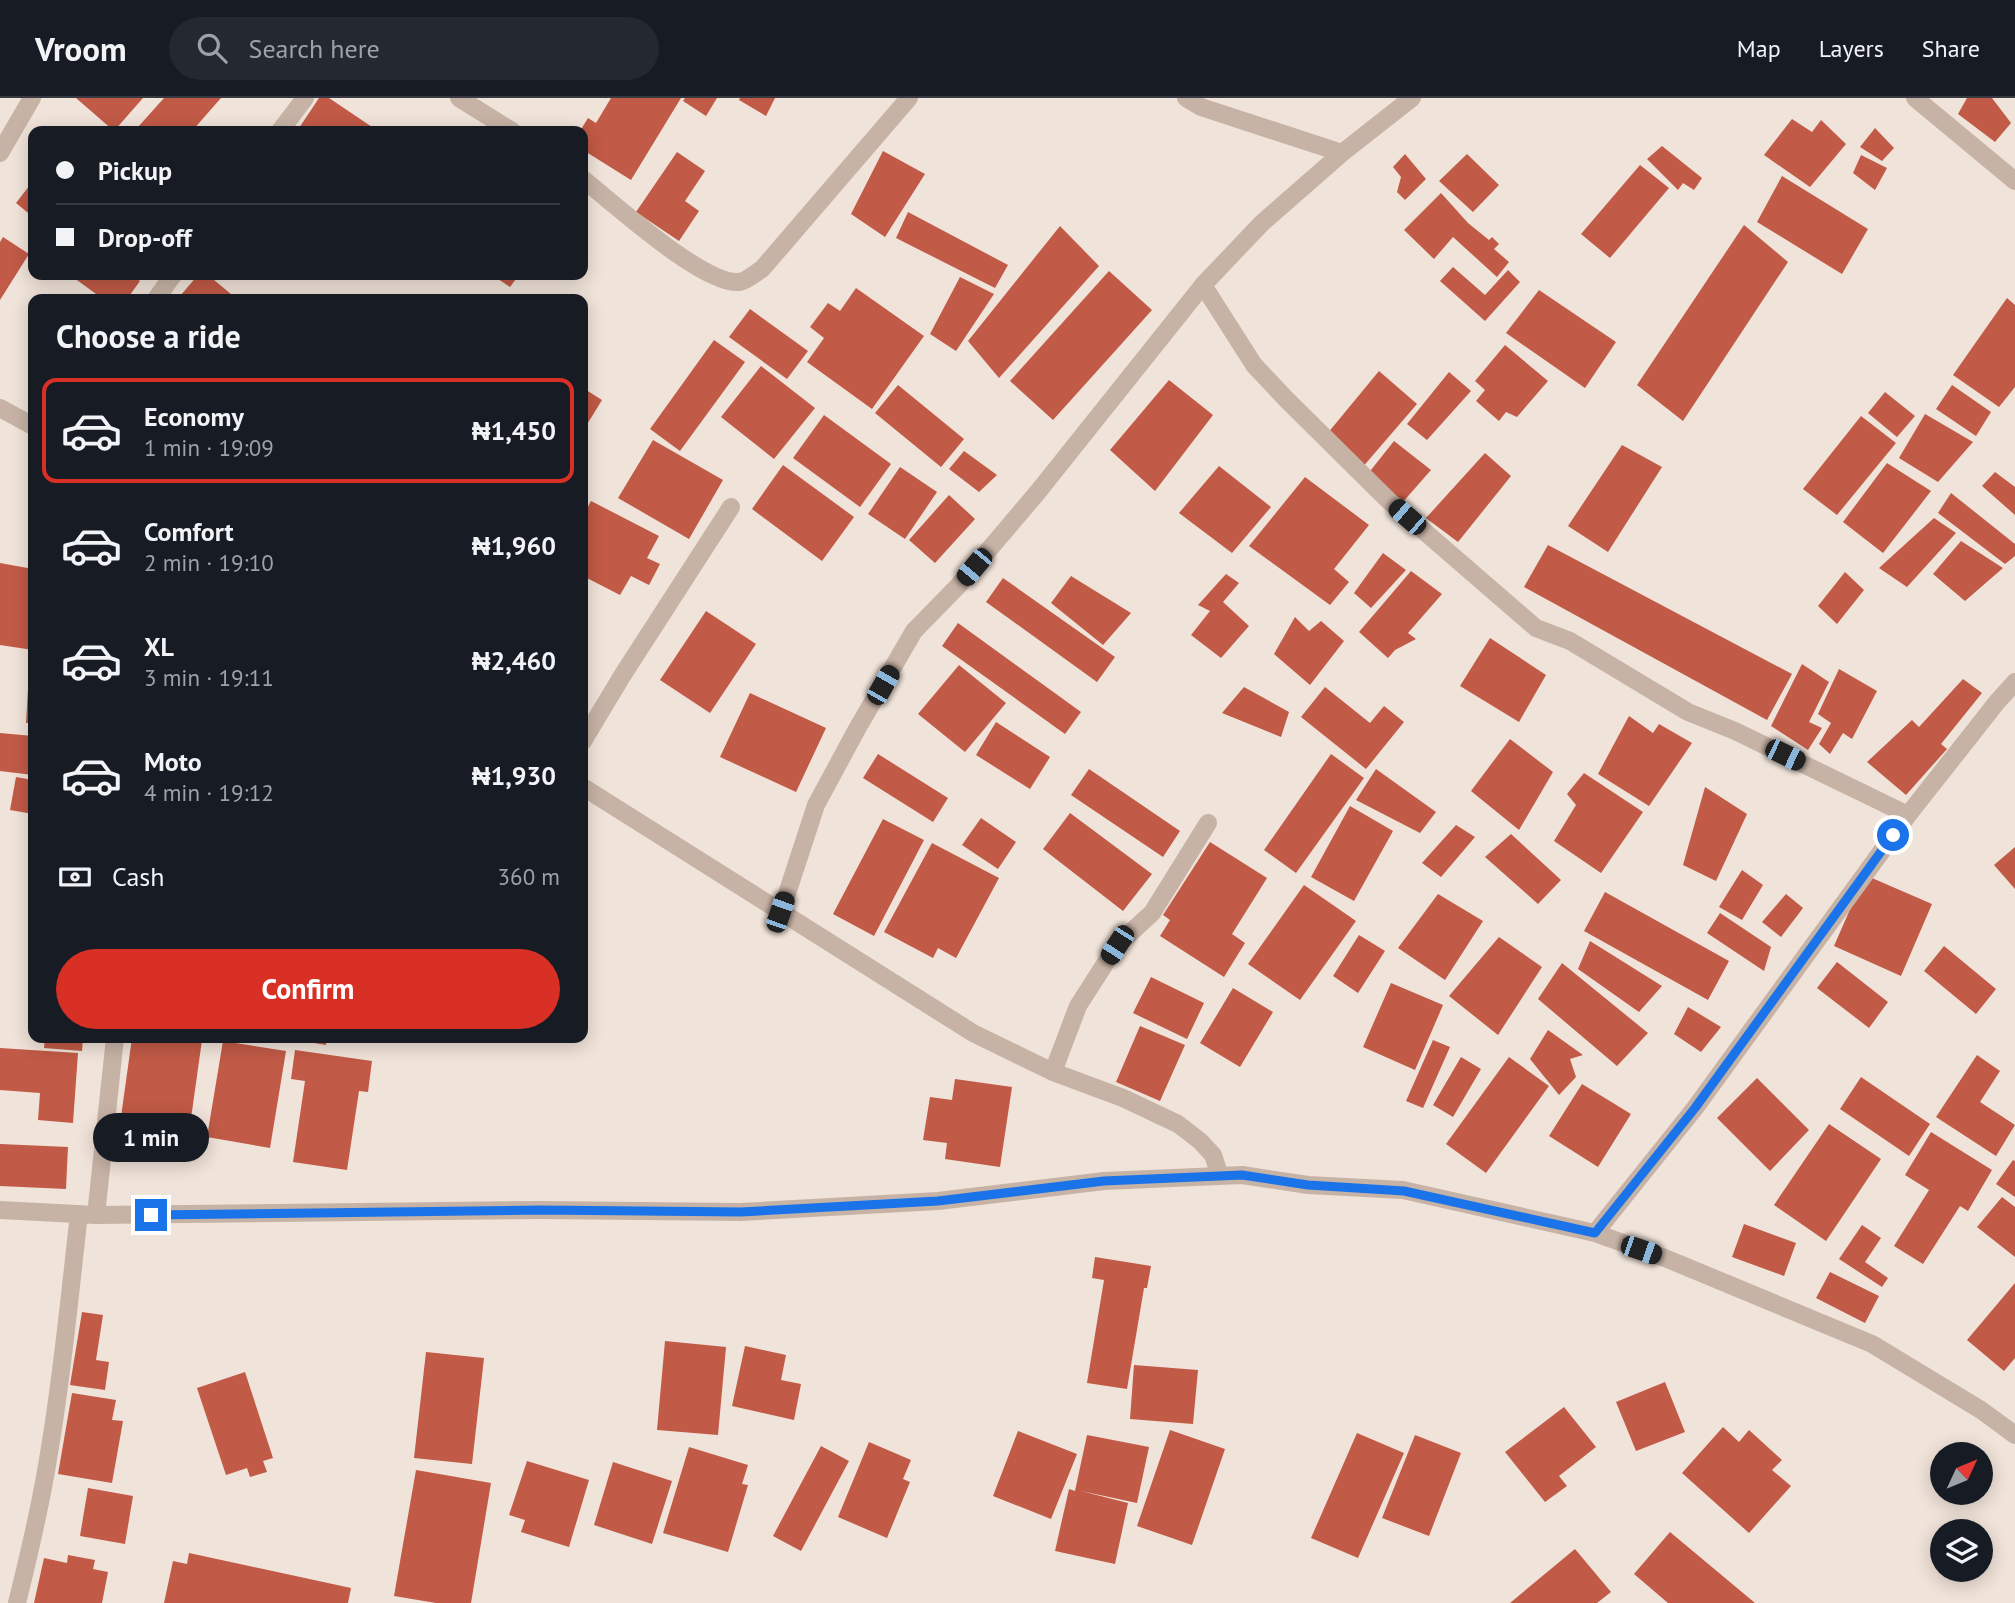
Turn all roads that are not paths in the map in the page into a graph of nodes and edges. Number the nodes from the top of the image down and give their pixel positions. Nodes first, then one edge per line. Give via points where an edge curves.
1 (32, 98) edge
2 (305, 98) edge
3 (459, 98) edge
4 (909, 98) edge
5 (1186, 98) edge
6 (1412, 98) edge
7 (1915, 98) edge
8 (284, 126) edge
9 (504, 126) edge
10 (0, 153) edge
11 (1342, 153) junction
12 (2015, 181) edge
13 (588, 182) edge
14 (1203, 285) junction
15 (0, 408) edge
16 (28, 423) edge
17 (730, 508) dead end
18 (2015, 682) edge
19 (588, 733) edge
20 (588, 789) edge
21 (1908, 815) junction
22 (1208, 823) dead end
23 (780, 912) junction
24 (114, 1043) edge
25 (1053, 1072) junction
26 (1220, 1177) junction
27 (0, 1210) edge
28 (87, 1215) junction
29 (1595, 1233) junction
30 (2015, 1434) edge
31 (16, 1603) edge

1 - 10 street
2 - 8 street
3 - 9 street
4 - 13 street via 762,269 742,282 711,274 666,246
5 - 11 street via 1201,107
6 - 11 street
7 - 12 street
11 - 14 street via 1262,223
14 - 21 street via 1254,365 1286,399 1388,500 1536,628 1570,641 1688,712
14 - 23 street via 1037,493 914,631 817,806
15 - 16 street
17 - 19 street
18 - 21 street
20 - 23 street
21 - 29 street via 1695,1108
22 - 25 street via 1152,913 1117,945 1078,1006
23 - 25 street via 973,1034
24 - 28 street
25 - 26 street via 1178,1124 1213,1155
26 - 28 street via 1104,1181 938,1201 741,1212
26 - 29 street via 1242,1175 1404,1191
27 - 28 street
28 - 31 street via 50,1447
29 - 30 street via 1872,1344

